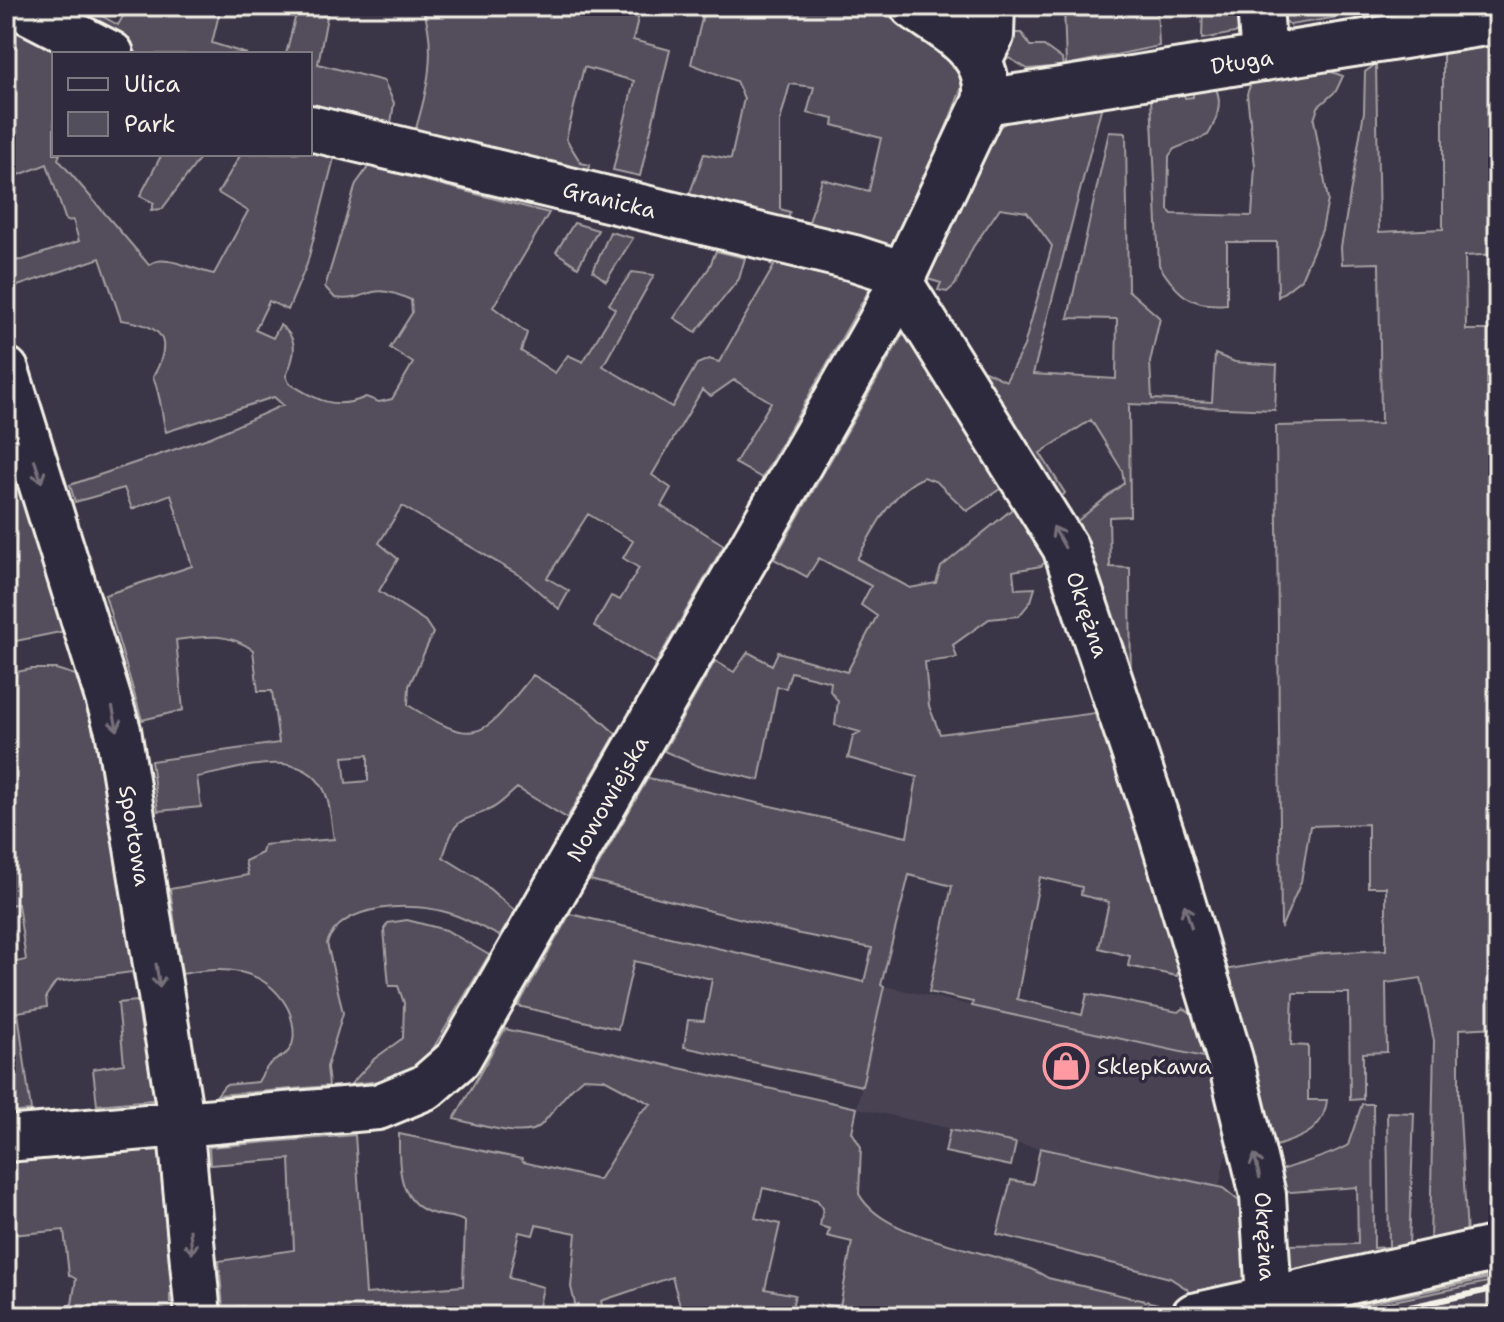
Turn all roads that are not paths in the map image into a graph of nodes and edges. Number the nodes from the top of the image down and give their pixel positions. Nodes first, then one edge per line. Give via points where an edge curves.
1 (18, 6) edge
2 (913, 6) edge
3 (992, 6) edge
4 (1260, 6) edge
5 (1498, 21) edge
6 (107, 52) edge
7 (980, 58) junction
8 (1264, 58) junction
9 (985, 102) junction
10 (312, 128) edge
11 (901, 284) junction
12 (6, 370) edge
13 (180, 1123) junction
14 (6, 1139) edge
15 (1498, 1248) edge
16 (1269, 1300) junction
17 (198, 1316) edge
18 (1194, 1316) edge

1 - 6 street
2 - 7 street
3 - 7 street via 991,36
4 - 8 street
5 - 8 street, Długa
7 - 9 street via 988,81
8 - 9 street, Długa
9 - 11 street
10 - 11 street, Granicka via 854,258 888,269
11 - 13 street, Nowowiejska via 458,1059 426,1087 378,1107
16 -> 11 street, Okrężna via 1263,1195 1230,1059 1065,547
12 -> 13 street, Sportowa via 110,696
13 - 14 street, Nowowiejska
13 -> 17 street, Sportowa
15 - 16 street
16 - 18 street

